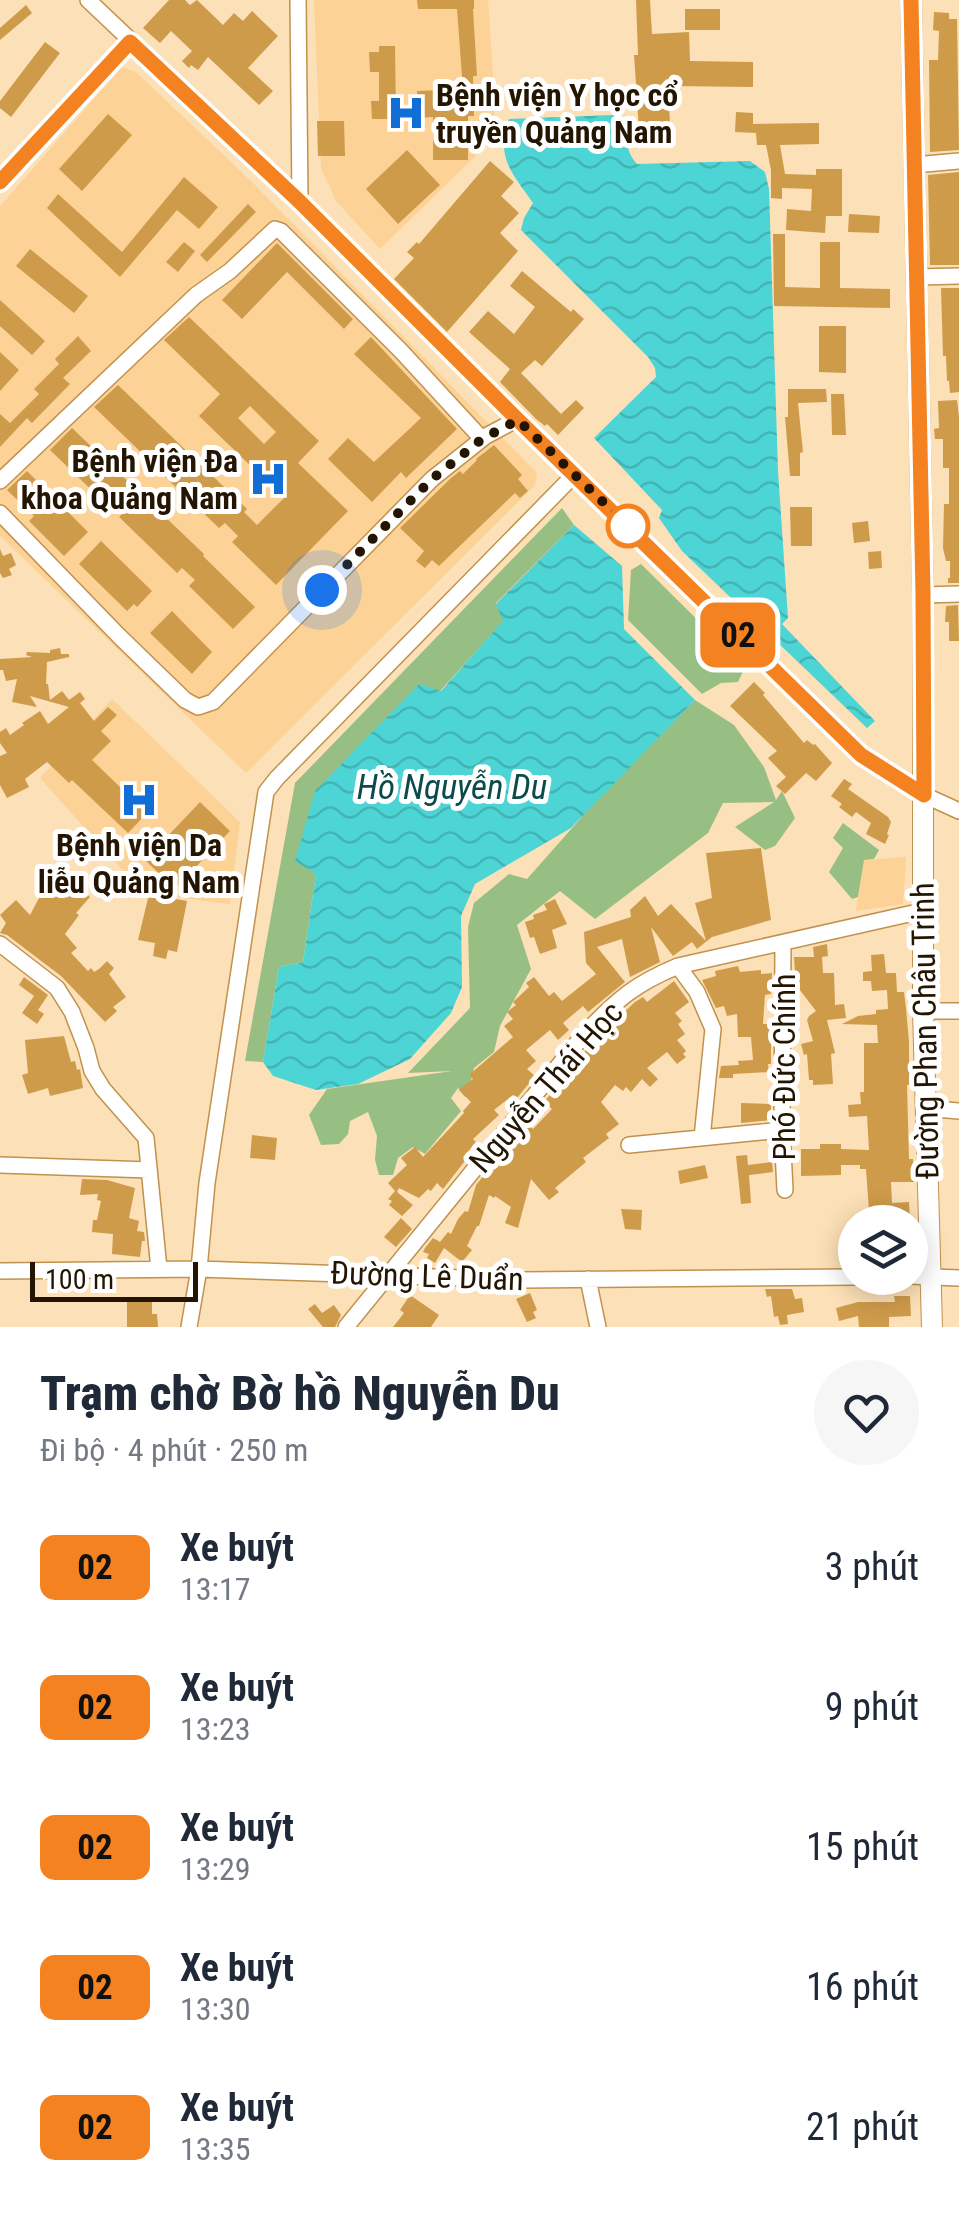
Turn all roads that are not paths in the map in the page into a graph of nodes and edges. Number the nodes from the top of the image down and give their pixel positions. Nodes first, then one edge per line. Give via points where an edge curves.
1 (88, 0) edge
2 (298, 0) edge
3 (911, 0) edge
4 (130, 42) junction
5 (959, 161) edge
6 (914, 165) junction
7 (0, 182) edge
8 (300, 202) junction
9 (959, 276) edge
10 (917, 277) junction
11 (518, 420) junction
12 (482, 439) junction
13 (575, 474) junction
14 (0, 481) edge
15 (0, 513) edge
16 (923, 594) junction
17 (959, 594) edge
18 (924, 795) junction
19 (959, 811) edge
20 (922, 911) junction
21 (783, 942) junction
22 (0, 944) edge
23 (678, 966) junction
24 (923, 1011) junction
25 (959, 1011) edge
26 (924, 1108) junction
27 (959, 1110) edge
28 (782, 1130) junction
29 (702, 1138) junction
30 (629, 1144) dead end
31 (0, 1165) edge
32 (149, 1170) junction
33 (785, 1190) dead end
34 (922, 1205) edge
35 (159, 1269) junction
36 (200, 1269) junction
37 (0, 1272) edge
38 (388, 1275) junction
39 (928, 1276) edge
40 (838, 1277) edge
41 (959, 1278) edge
42 (588, 1280) junction
43 (924, 1295) edge
44 (189, 1327) edge
45 (346, 1327) edge
46 (598, 1327) edge
47 (932, 1327) edge

1 - 4 street
2 - 8 street
3 - 6 main road, Đường Phan Châu Trinh
4 - 7 street
4 - 8 street
5 - 6 street
6 - 10 main road, Đường Phan Châu Trinh
8 - 11 street
9 - 10 street
10 - 16 main road, Đường Phan Châu Trinh
11 - 12 street
11 - 13 street
12 - 14 street via 275,229
12 - 15 street via 432,479 213,702 198,707
13 - 18 street via 861,755
13 - 36 street via 266,792
16 - 17 street
16 - 18 main road, Đường Phan Châu Trinh
18 - 19 street
18 - 20 main road, Đường Phan Châu Trinh
20 - 21 street, Nguyễn Thái Học
20 - 24 main road, Đường Phan Châu Trinh
21 - 23 street, Nguyễn Thái Học
21 - 28 street, Phó Đức Chính
22 - 32 street via 57,988 102,1089 146,1138
23 - 29 street via 698,992 712,1028
23 - 38 street, Nguyễn Thái Học via 616,1000
24 - 25 street
24 - 26 main road, Đường Phan Châu Trinh
26 - 27 street
26 - 34 main road, Đường Phan Châu Trinh
28 - 29 street
28 - 33 street, Phó Đức Chính
29 - 30 street
31 - 32 street
32 - 35 street
35 - 36 street, Đường Lê Duẩn
35 - 37 street, Đường Lê Duẩn
36 - 38 street, Đường Lê Duẩn
36 - 44 street
38 - 42 street, Đường Lê Duẩn
38 - 45 street, Nguyễn Thái Học
39 - 41 street
40 - 42 street, Đường Lê Duẩn
42 - 46 street
43 - 47 main road, Đường Phan Châu Trinh

